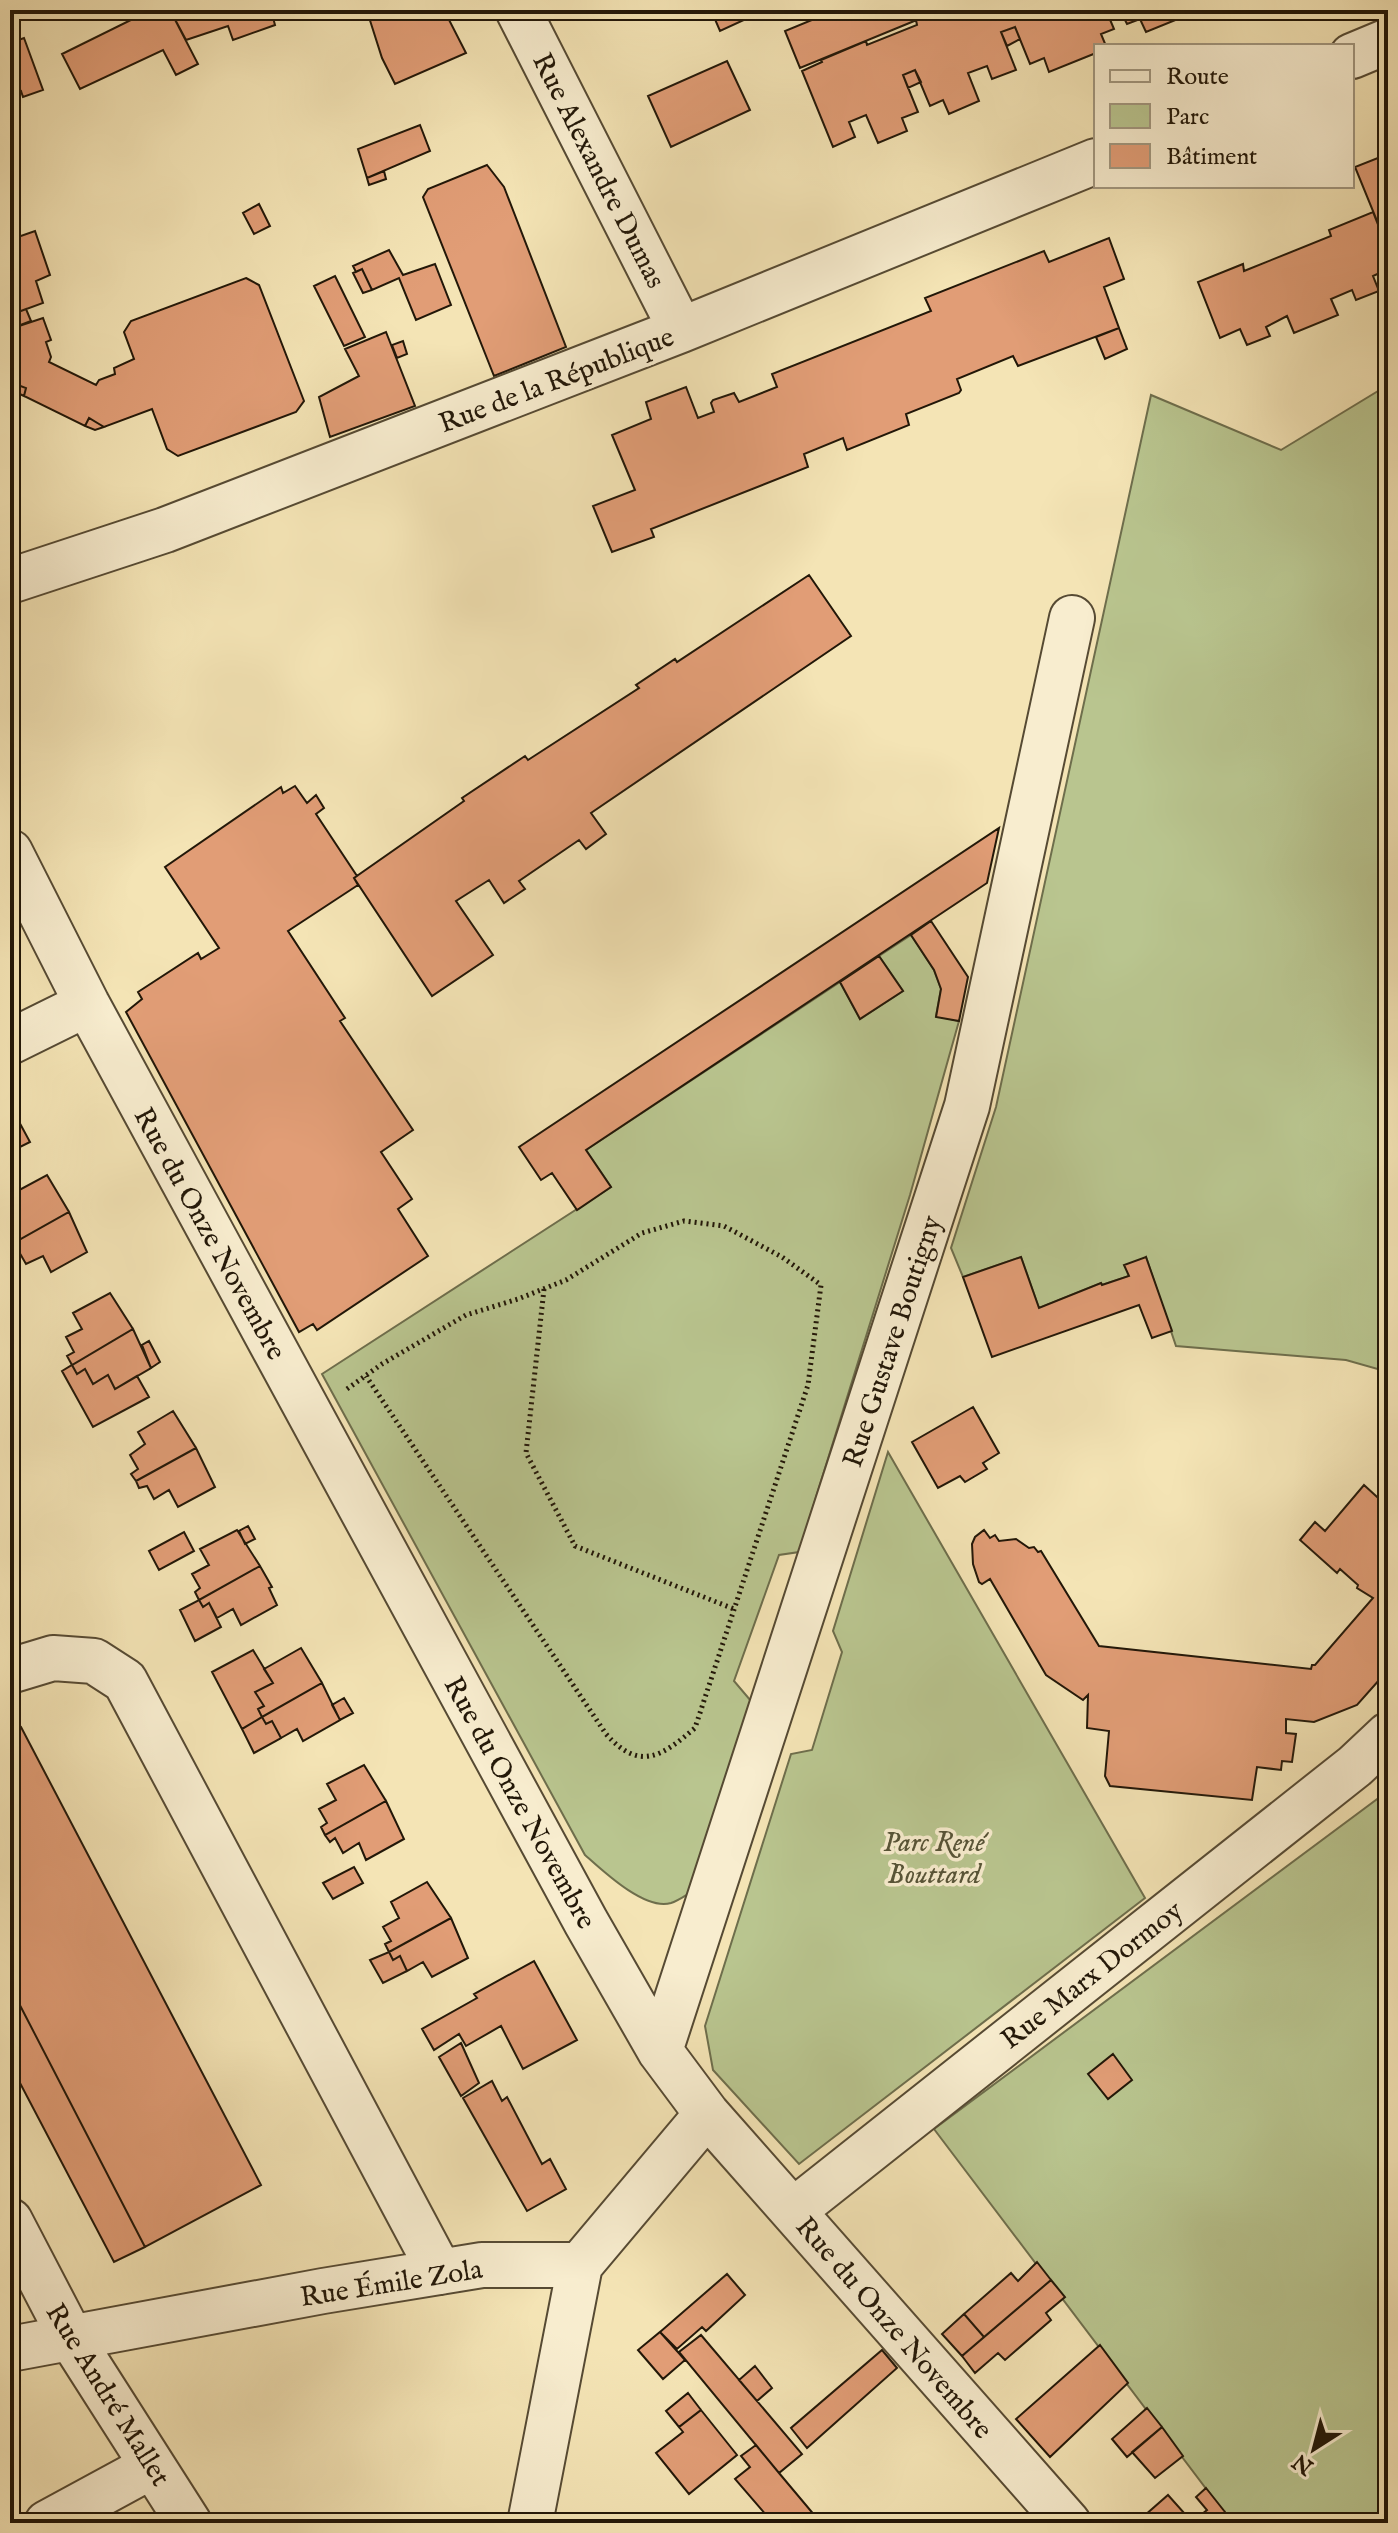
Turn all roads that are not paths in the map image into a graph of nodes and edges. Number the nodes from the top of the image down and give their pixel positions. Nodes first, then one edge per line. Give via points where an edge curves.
1 (518, 10) edge
2 (1388, 41) edge
3 (1354, 55) edge
4 (1094, 162) edge
5 (681, 330) junction
6 (10, 581) edge
7 (1072, 618) dead end
8 (10, 852) edge
9 (87, 1004) junction
10 (10, 1042) edge
11 (10, 1671) edge
12 (1388, 1735) edge
13 (660, 2051) junction
14 (707, 2114) junction
15 (793, 2211) junction
16 (10, 2221) edge
17 (580, 2265) junction
18 (440, 2272) junction
19 (71, 2338) junction
20 (10, 2349) edge
21 (152, 2466) junction
22 (47, 2523) edge
23 (189, 2523) edge
24 (530, 2523) edge
25 (1068, 2523) edge

1 - 5 street, Rue Alexandre Dumas
2 - 3 street
4 - 5 street, Rue de la République
5 - 6 street, Rue de la République via 165,530
7 - 13 street, Rue Gustave Boutigny via 967,1106
8 - 9 street, Rue du Onze Novembre
9 - 10 street
9 - 13 street, Rue du Onze Novembre
11 - 18 street via 53,1658 94,1661 125,1681
12 - 15 street, Rue Marx Dormoy
13 - 14 street, Rue du Onze Novembre
14 - 15 street, Rue du Onze Novembre
14 - 17 street
15 - 25 street, Rue du Onze Novembre
16 - 19 street, Rue André Mallet
17 - 18 street, Rue Émile Zola via 482,2265
17 - 24 street
18 - 19 street, Rue Émile Zola
19 - 20 street, Rue Émile Zola
19 - 21 street, Rue André Mallet
21 - 22 street
21 - 23 street, Rue André Mallet

